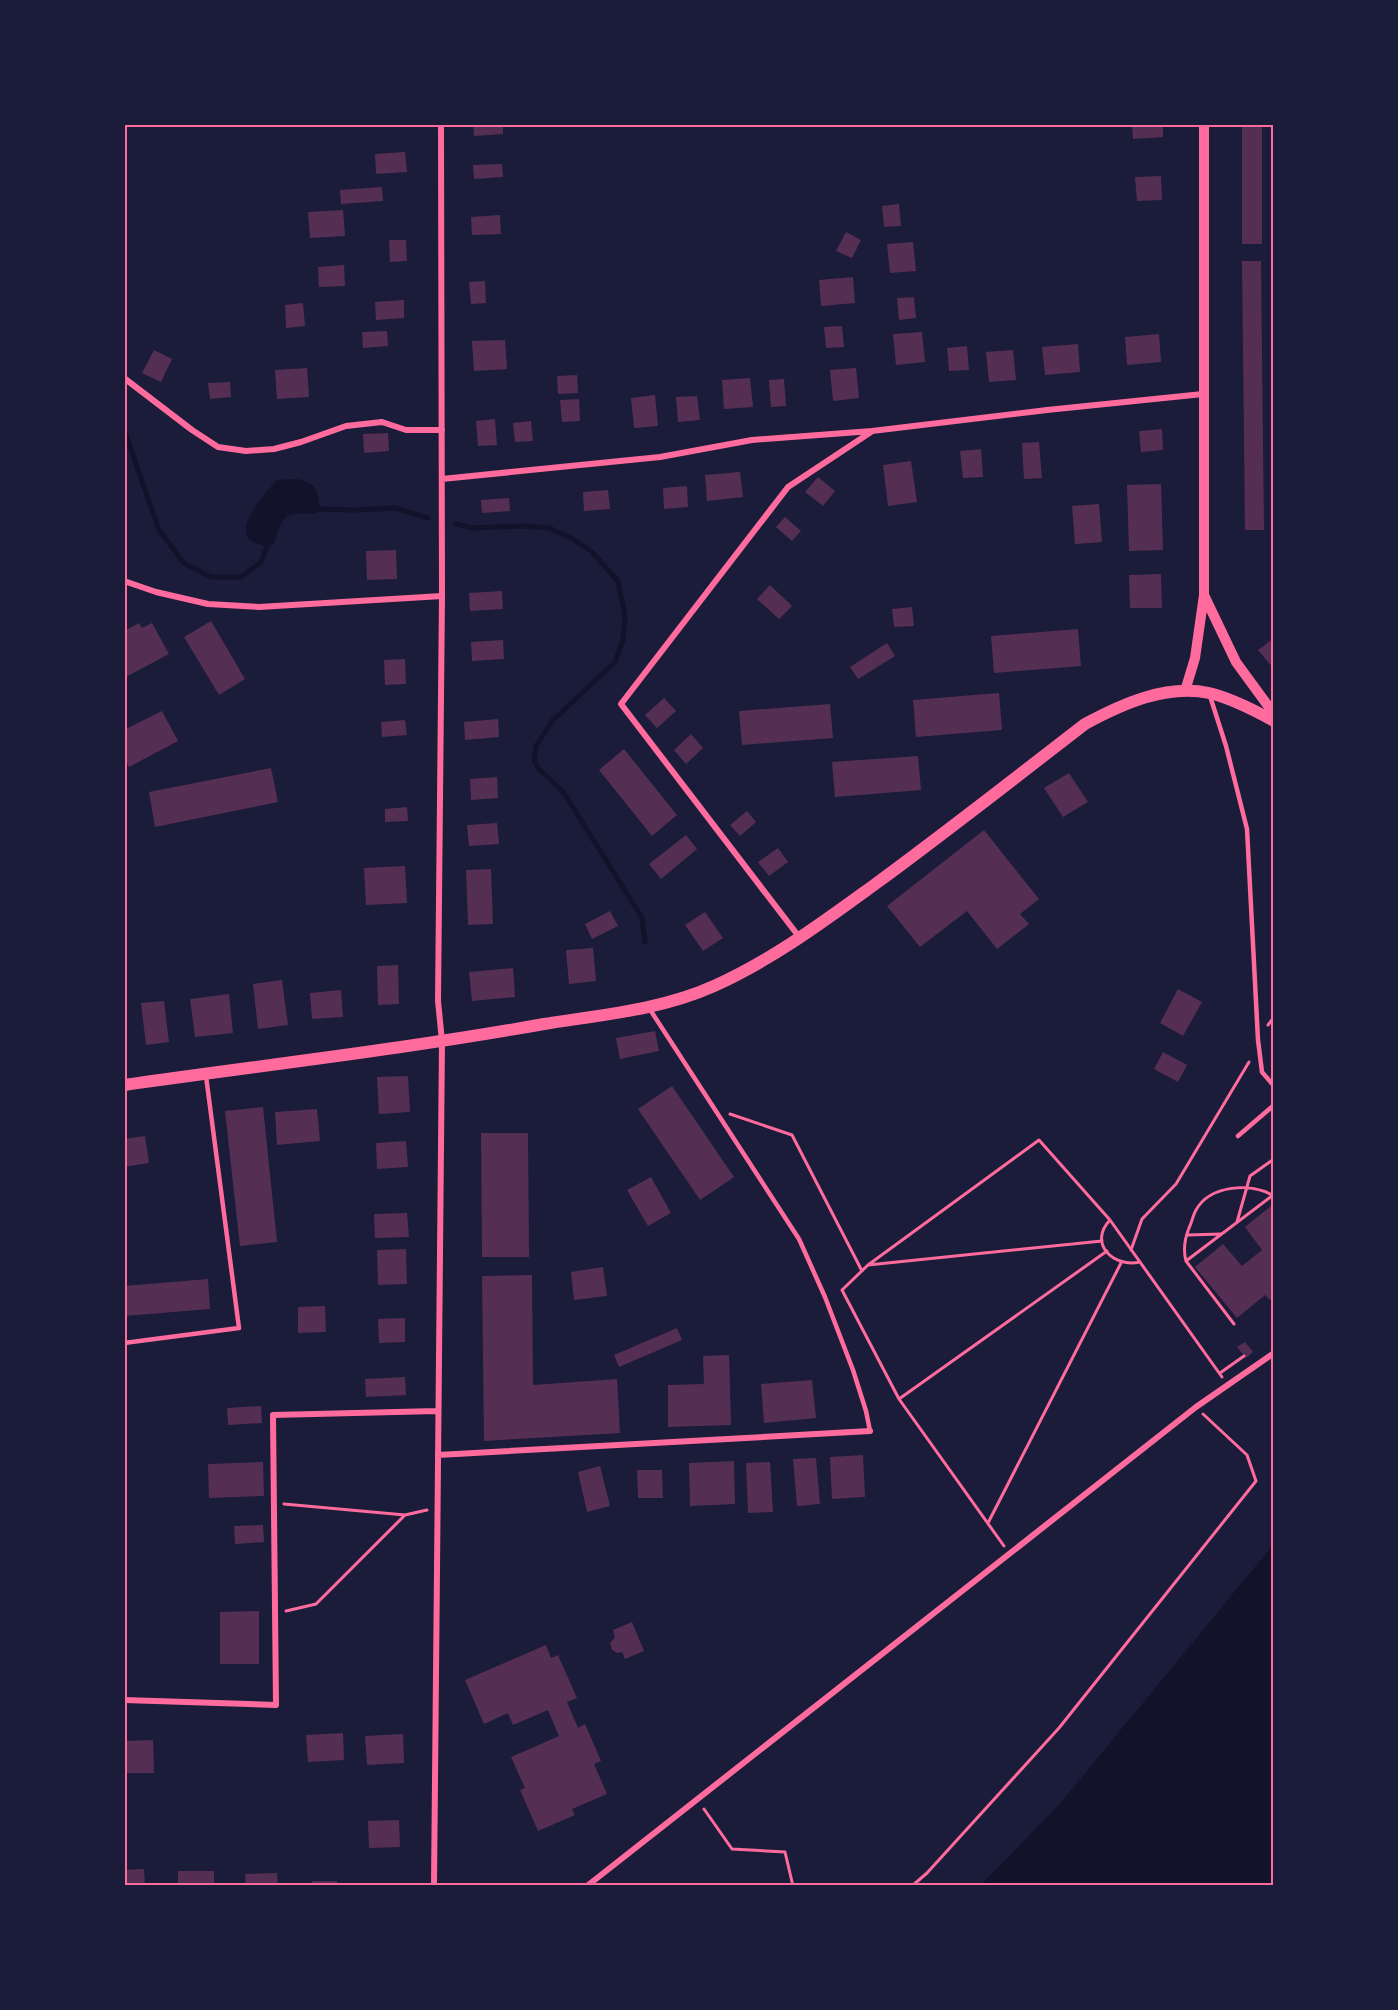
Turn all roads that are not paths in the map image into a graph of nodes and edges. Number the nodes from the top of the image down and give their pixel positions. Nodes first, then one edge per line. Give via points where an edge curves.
1 (441, 124) edge
2 (1204, 124) edge
3 (124, 378) edge
4 (1203, 394) junction
5 (442, 430) junction
6 (872, 431) junction
7 (442, 479) junction
8 (124, 582) edge
9 (1204, 595) junction
10 (442, 596) junction
11 (1185, 691) junction
12 (1209, 694) junction
13 (1274, 714) edge
14 (1274, 721) edge
15 (801, 938) junction
16 (648, 1006) junction
17 (442, 1041) junction
18 (205, 1073) junction
19 (124, 1084) edge
20 (1274, 1086) edge
21 (1274, 1104) edge
22 (1238, 1136) dead end
23 (124, 1343) edge
24 (1274, 1353) edge
25 (437, 1411) junction
26 (870, 1431) joint
27 (438, 1455) junction
28 (124, 1700) edge
29 (434, 1886) edge
30 (587, 1886) edge

1 - 5 street
2 - 4 street
3 - 5 street via 219,447 246,452 301,442 346,426 382,422 406,430
4 - 6 street
4 - 9 street
5 - 7 street
6 - 7 street via 752,440 660,457
6 - 15 street via 788,487 621,704
7 - 10 street
8 - 10 street via 208,604 259,607
9 - 11 street via 1195,658
9 - 13 street via 1236,662
10 - 17 street via 438,989
11 - 12 main road
11 - 15 main road via 1153,695 1115,707 1085,724
12 - 14 main road
12 - 20 lane via 1247,829 1258,1040 1262,1072
15 - 16 main road via 712,987
16 - 17 main road
16 - 26 lane via 799,1239 849,1359
17 - 18 main road
17 - 25 street
18 - 19 main road
18 - 23 lane via 239,1328
21 - 22 lane
24 - 30 street via 1196,1407
25 - 27 street
25 - 28 street via 273,1414 276,1705
26 - 27 street
27 - 29 street

